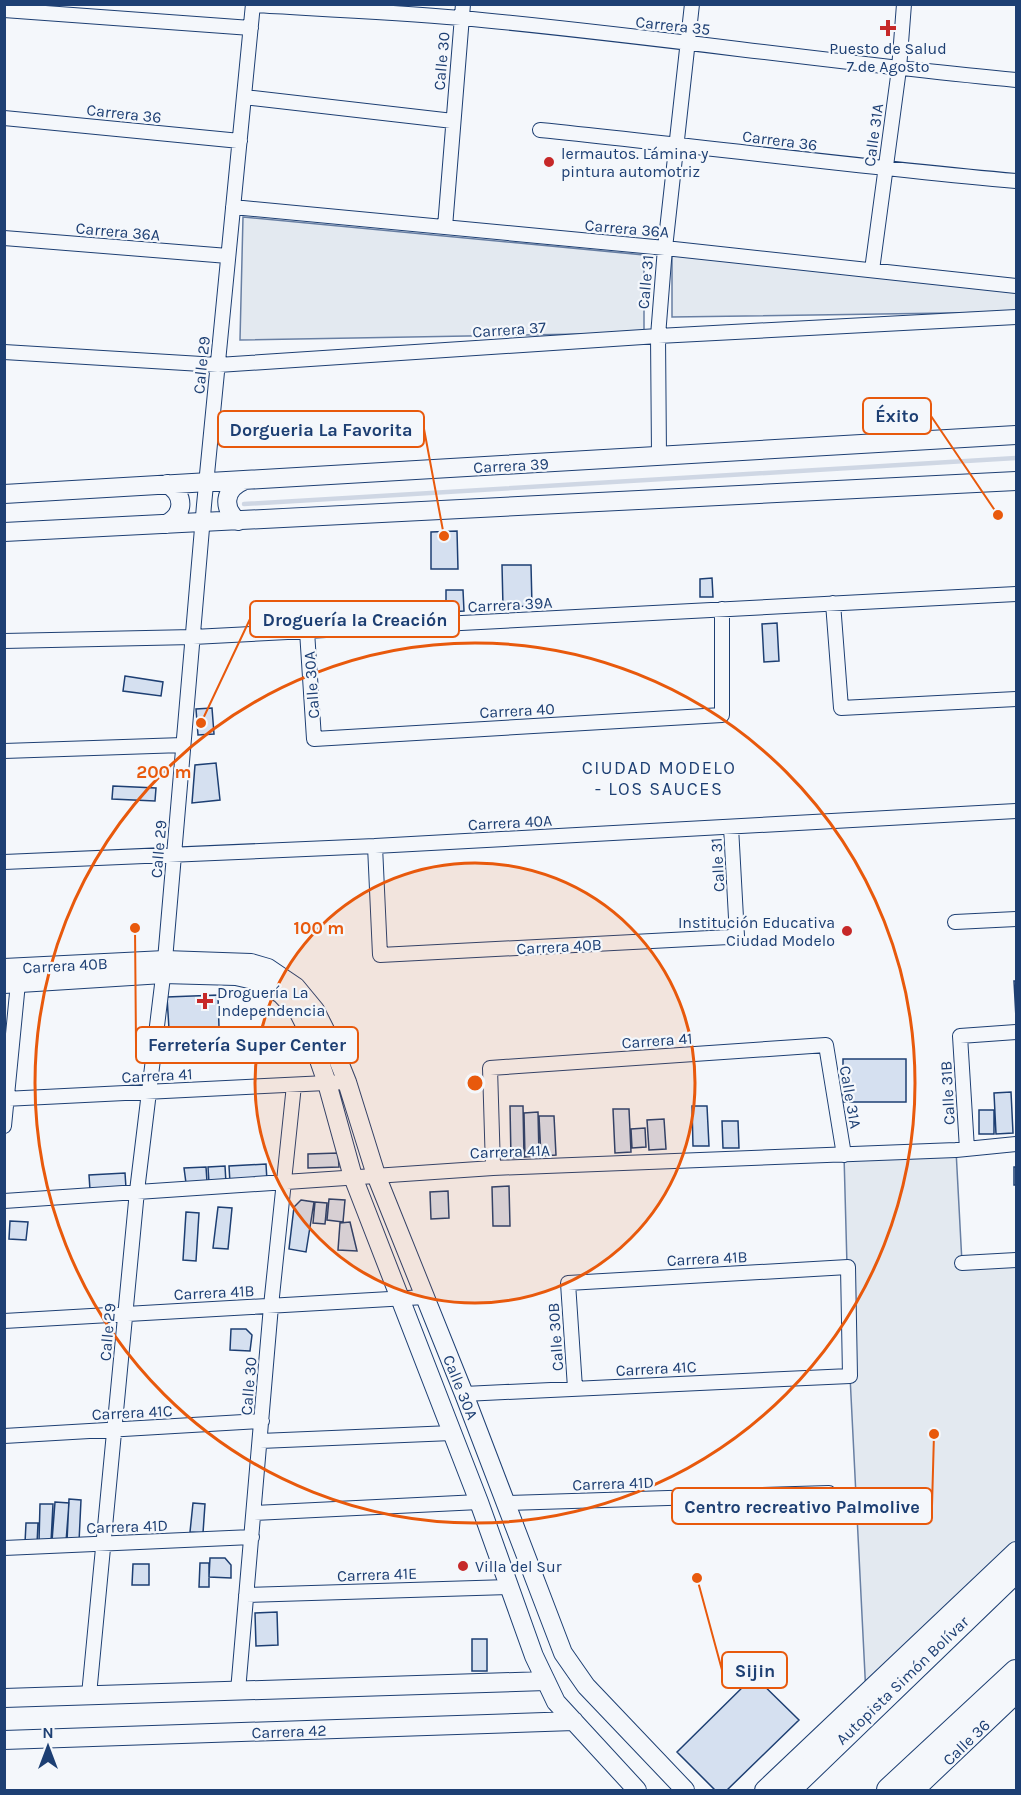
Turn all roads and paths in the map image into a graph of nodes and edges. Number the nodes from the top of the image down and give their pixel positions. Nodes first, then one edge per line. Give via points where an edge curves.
1 (692, 4) edge
2 (903, 4) edge
3 (253, 5) edge
4 (4, 10) edge
5 (462, 11) edge
6 (251, 28) junction
7 (688, 43) junction
8 (899, 69) junction
9 (1017, 81) edge
10 (244, 97) junction
11 (4, 118) edge
12 (453, 121) junction
13 (540, 130) dead end
14 (240, 141) junction
15 (676, 144) junction
16 (885, 169) junction
17 (1017, 181) edge
18 (233, 207) junction
19 (446, 227) junction
20 (4, 238) edge
21 (665, 248) junction
22 (228, 256) junction
23 (872, 270) junction
24 (1017, 286) edge
25 (1017, 317) edge
26 (658, 336) junction
27 (4, 352) edge
28 (218, 365) junction
29 (1017, 435) edge
30 (659, 456) junction
31 (243, 481) junction
32 (1017, 481) edge
33 (206, 483) junction
34 (167, 484) junction
35 (4, 494) edge
36 (238, 521) junction
37 (203, 522) junction
38 (166, 524) junction
39 (4, 532) edge
40 (1017, 594) edge
41 (833, 603) junction
42 (722, 609) junction
43 (307, 631) junction
44 (193, 637) junction
45 (4, 641) edge
46 (1017, 699) edge
47 (314, 739) joint
48 (183, 745) junction
49 (4, 752) edge
50 (1017, 811) edge
51 (731, 827) junction
52 (375, 846) junction
53 (174, 856) junction
54 (4, 862) edge
55 (1017, 919) edge
56 (955, 922) dead end
57 (737, 936) joint
58 (164, 967) junction
59 (4, 968) edge
60 (263, 974) junction
61 (11, 983) edge
62 (1017, 1032) edge
63 (826, 1045) joint
64 (346, 1082) junction
65 (327, 1083) junction
66 (294, 1085) junction
67 (148, 1092) junction
68 (6, 1099) edge
69 (4, 1126) edge
70 (1017, 1144) edge
71 (967, 1149) junction
72 (844, 1155) junction
73 (493, 1168) junction
74 (376, 1175) junction
75 (353, 1177) junction
76 (283, 1182) junction
77 (137, 1191) junction
78 (4, 1200) edge
79 (1017, 1260) edge
80 (962, 1263) dead end
81 (568, 1283) joint
82 (425, 1297) junction
83 (400, 1298) junction
84 (271, 1306) junction
85 (125, 1314) junction
86 (4, 1321) edge
87 (850, 1376) joint
88 (575, 1388) junction
89 (464, 1394) junction
90 (262, 1421) junction
91 (114, 1430) junction
92 (452, 1433) junction
93 (4, 1436) edge
94 (260, 1441) junction
95 (829, 1493) dead end
96 (479, 1502) junction
97 (506, 1503) junction
98 (254, 1513) junction
99 (252, 1537) junction
100 (103, 1543) junction
101 (4, 1548) edge
102 (1017, 1551) edge
103 (1017, 1570) edge
104 (509, 1587) junction
105 (246, 1595) junction
106 (1017, 1672) edge
107 (546, 1681) junction
108 (238, 1690) junction
109 (1017, 1694) edge
110 (89, 1695) junction
111 (4, 1698) edge
112 (574, 1721) junction
113 (4, 1740) edge
114 (637, 1791) edge
115 (685, 1791) edge
116 (765, 1791) edge
117 (788, 1791) edge
118 (889, 1791) edge
119 (915, 1791) edge

1 - 7 street, Calle 31
2 - 8 street, Calle 31A
3 - 5 street, Carrera 35
3 - 6 street, Calle 29
4 - 6 street
5 - 7 street, Carrera 35
5 - 12 street, Calle 30
6 - 10 street, Calle 29
7 - 8 street, Carrera 35
7 - 15 street, Calle 31
8 - 9 street, Carrera 35
8 - 16 street, Calle 31A
10 - 12 street
10 - 14 street, Calle 29
11 - 14 street, Carrera 36
12 - 19 street, Calle 30
13 - 15 street, Carrera 36
14 - 18 street, Calle 29
15 - 16 street, Carrera 36
15 - 21 street, Calle 31
16 - 17 street, Carrera 36
16 - 23 street, Calle 31A
18 - 19 street, Carrera 36A
18 - 22 street, Calle 29
19 - 21 street, Carrera 36A
20 - 22 street, Carrera 36A
21 - 23 street, Carrera 36A
21 - 26 street, Calle 31
22 - 28 street, Calle 29
23 - 24 street, Carrera 36A
25 - 26 street, Carrera 37
26 - 28 street, Carrera 37
26 - 30 street, Calle 31
27 - 28 street, Carrera 37
28 - 33 street, Calle 29
29 - 30 street, Carrera 39
30 - 31 street, Carrera 39
31 - 33 street, Carrera 39
31 - 36 street via 233,487 226,502
32 - 36 street
33 - 34 street, Carrera 39
33 - 37 street, Calle 29
34 - 35 street, Carrera 39
34 - 38 street via 177,492 181,505 177,517
36 - 37 street
37 - 38 street
37 - 44 street, Calle 29
38 - 39 street
40 - 41 street, Carrera 39A
41 - 42 street, Carrera 39A
41 - 46 street via 841,708
42 - 43 street, Carrera 39A
42 - 47 street, Carrera 40 via 722,715
43 - 44 street, Carrera 39A
43 - 47 street, Calle 30A
44 - 45 street, Carrera 39A
44 - 48 street, Calle 29
48 - 49 street
48 - 53 street, Calle 29
50 - 51 street, Carrera 40A
51 - 52 street, Carrera 40A
51 - 57 street, Calle 31
52 - 53 street, Carrera 40A
52 - 57 street, Carrera 40B via 380,955
53 - 54 street, Carrera 40A
53 - 58 street, Calle 29
55 - 56 street
58 - 59 street, Carrera 40B
58 - 60 street, Carrera 40B via 235,961 251,963
58 - 61 street, Carrera 40B
58 - 67 street, Calle 29
60 - 64 street, Calle 30A via 296,987 315,1010
60 - 65 street, Calle 30A via 299,1013
61 - 68 street
62 - 71 street, Calle 31B via 960,1036
63 - 72 street, Calle 31A
63 - 73 street, Carrera 41 via 490,1068
64 - 65 street, Carrera 41
64 - 74 street, Calle 30A
65 - 66 street, Carrera 41
65 - 75 street, Calle 30A
66 - 67 street, Carrera 41
66 - 76 street, Calle 30
67 - 68 street, Carrera 41
67 - 77 street, Calle 29
68 - 69 street
70 - 71 street, Carrera 41A
71 - 72 street, Carrera 41A
72 - 73 street, Carrera 41A
73 - 74 street, Carrera 41A
74 - 75 street, Carrera 41A
74 - 82 street, Calle 30A
75 - 76 street, Carrera 41A
75 - 83 street, Calle 30A
76 - 77 street, Carrera 41A
76 - 84 street, Calle 30
77 - 78 street, Carrera 41A
77 - 85 street, Calle 29
79 - 80 street
81 - 87 street, Carrera 41B via 848,1267
81 - 88 street, Calle 30B
82 - 83 street, Carrera 41B
82 - 89 street, Calle 30A
83 - 84 street, Carrera 41B
83 - 92 street, Calle 30A
84 - 85 street, Carrera 41B
84 - 90 street, Calle 30
85 - 86 street, Carrera 41B
85 - 91 street, Calle 29
87 - 88 street, Carrera 41C
88 - 89 street, Carrera 41C
89 - 97 street, Calle 30A
90 - 91 street, Carrera 41C
90 - 94 street, Calle 30
91 - 93 street, Carrera 41C
91 - 100 street, Calle 29
92 - 94 street
92 - 96 street, Calle 30A
94 - 98 street, Calle 30
95 - 97 street, Carrera 41D
96 - 98 street
96 - 104 street, Calle 30A
97 - 115 street, Calle 30A via 574,1670
98 - 99 street, Calle 30
99 - 100 street, Carrera 41D
99 - 105 street, Calle 30
100 - 101 street, Carrera 41D
100 - 110 street, Calle 29
102 - 116 street
103 - 117 highway, Autopista Simón Bolívar
104 - 105 street, Carrera 41E
104 - 107 street, Calle 30A
105 - 108 street, Calle 30
106 - 118 highway
107 - 108 street
107 - 112 street, Calle 30A via 556,1702
108 - 110 street
109 - 119 street, Calle 36
110 - 111 street
112 - 113 street, Carrera 42
112 - 114 street, Calle 30A

